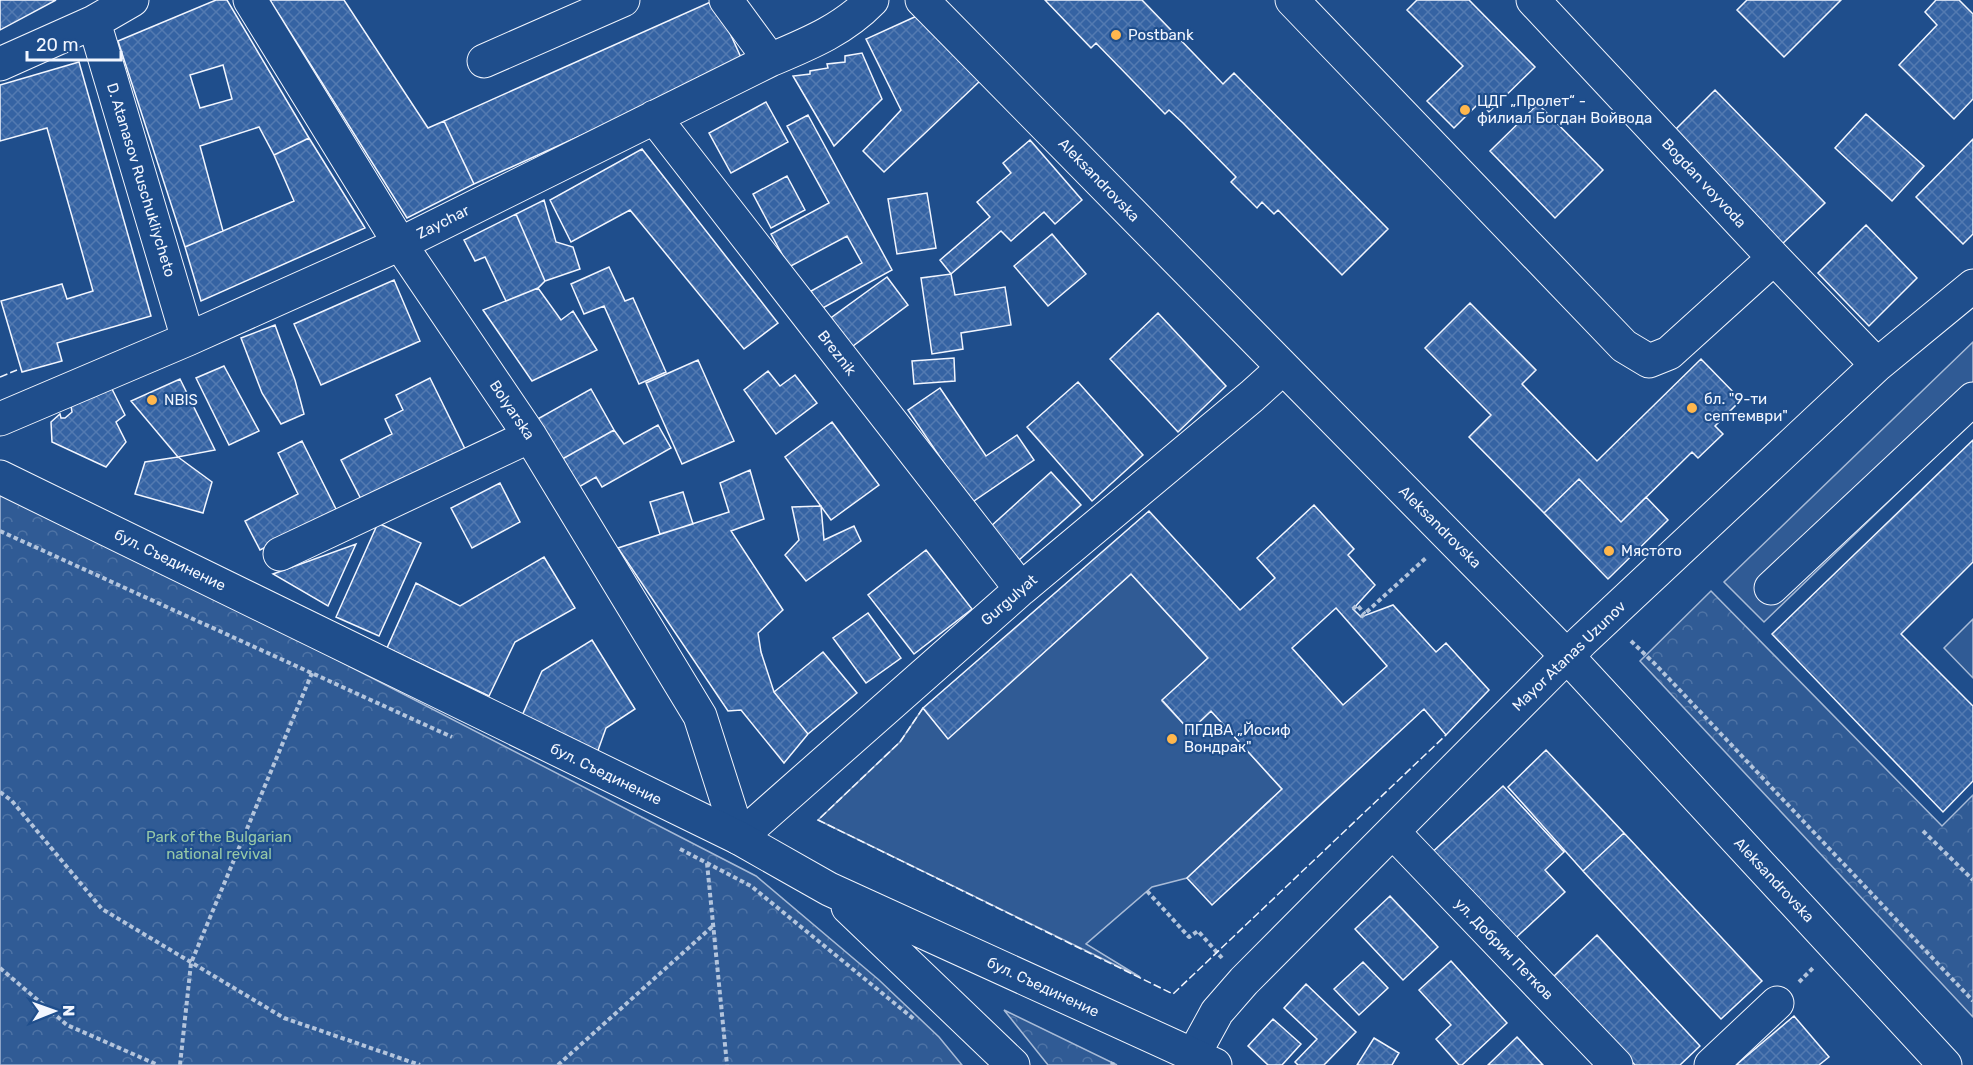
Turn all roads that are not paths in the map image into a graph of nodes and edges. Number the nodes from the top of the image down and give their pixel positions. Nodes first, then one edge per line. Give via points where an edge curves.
1 (132, 0) edge
2 (250, 0) edge
3 (623, 0) edge
4 (726, 0) edge
5 (872, 0) edge
6 (922, 0) edge
7 (1292, 0) edge
8 (1533, 0) edge
9 (94, 21) junction
10 (770, 60) junction
11 (484, 61) dead end
12 (0, 64) edge
13 (654, 117) junction
14 (400, 244) junction
15 (1774, 258) junction
16 (1973, 286) edge
17 (188, 339) junction
18 (1877, 365) junction
19 (1283, 368) junction
20 (1973, 399) edge
21 (1, 411) edge
22 (530, 436) junction
23 (0, 477) edge
24 (280, 554) dead end
25 (1772, 588) dead end
26 (1021, 589) junction
27 (1567, 656) junction
28 (1392, 832) junction
29 (739, 838) junction
30 (829, 889) junction
31 (1777, 1003) road end
32 (1200, 1061) edge
33 (1013, 1065) edge
34 (1616, 1065) edge
35 (1712, 1065) edge
36 (1945, 1065) edge

1 - 9 street
2 - 14 street, Bolyarska
3 - 11 street
4 - 10 street
5 - 10 street, Zaychar via 820,39
6 - 19 street, Aleksandrovska
7 - 15 street via 1624,346 1649,361 1669,353
8 - 15 street, Bogdan voyvoda
9 - 12 street
9 - 17 street, D. Atanasov Ruschukliycheto
10 - 13 street, Zaychar
13 - 14 street, Zaychar
13 - 26 street, Breznik
14 - 17 street, Zaychar
14 - 22 street, Bolyarska
15 - 18 street, Bogdan voyvoda
16 - 18 street, Mayor Atanas Uzunov
17 - 21 street, Zaychar
18 - 27 street, Mayor Atanas Uzunov
19 - 26 street, Gurgulyat
19 - 27 street, Aleksandrovska
20 - 25 street
22 - 24 street
22 - 29 street, Bolyarska via 699,716
23 - 29 street, бул. Съединение
26 - 29 street, Gurgulyat
27 - 28 street, Mayor Atanas Uzunov
27 - 36 street, Aleksandrovska
28 - 32 street, Mayor Atanas Uzunov via 1217,1012
28 - 34 street, ул. Добрин Петков
29 - 30 street, бул. Съединение
30 - 32 street, бул. Съединение
30 - 33 street
31 - 35 street

